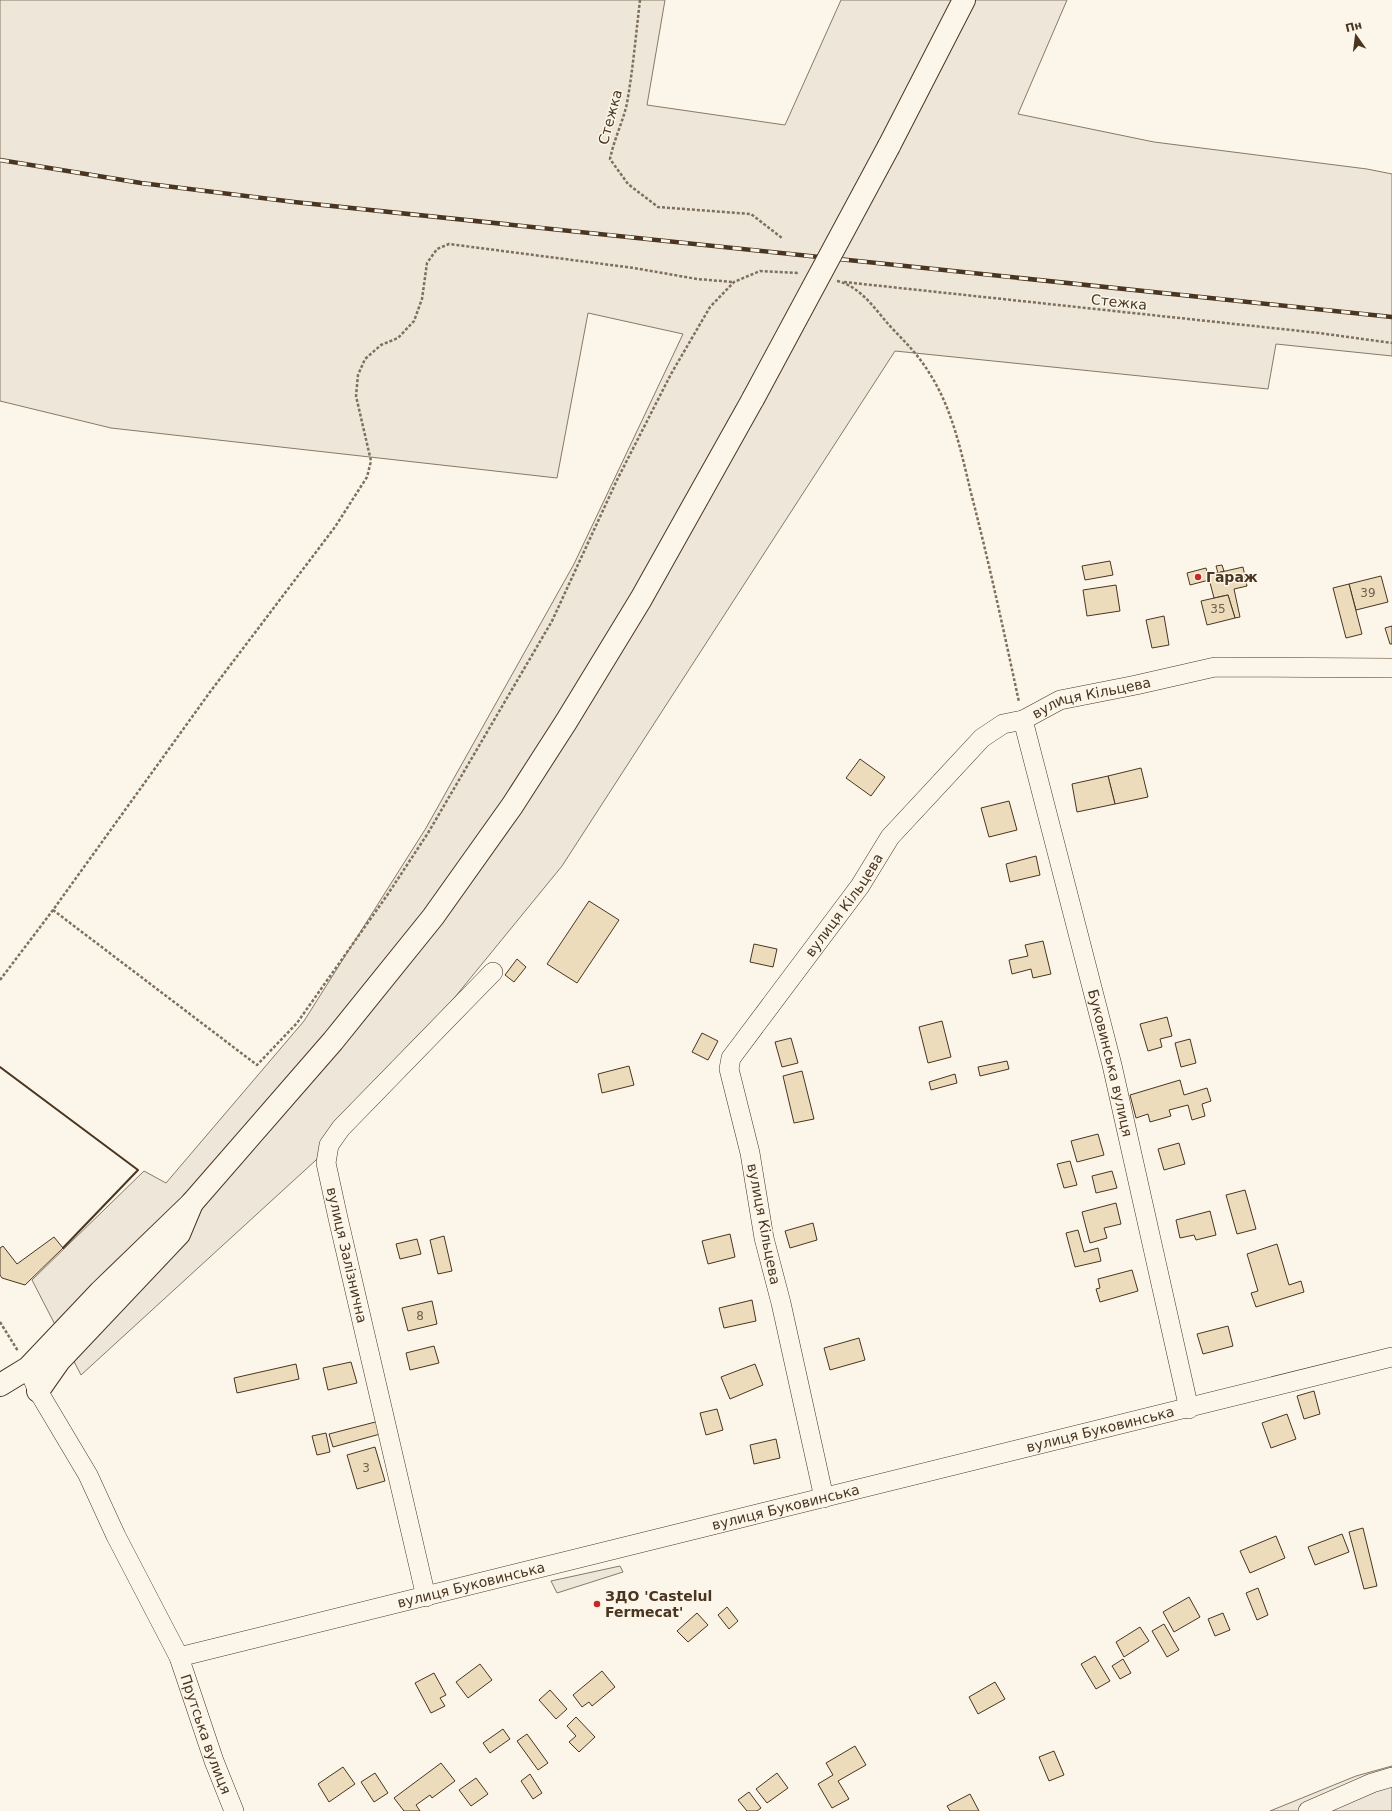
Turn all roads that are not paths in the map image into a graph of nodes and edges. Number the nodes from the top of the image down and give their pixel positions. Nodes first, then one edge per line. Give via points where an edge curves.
1 (964, 0) edge
2 (1392, 668) edge
3 (1023, 720) junction
4 (493, 972) dead end
5 (192, 1203) junction
6 (1392, 1357) edge
7 (28, 1368) junction
8 (0, 1385) edge
9 (38, 1391) junction
10 (1189, 1408) junction
11 (824, 1498) junction
12 (426, 1597) junction
13 (179, 1658) junction
14 (1392, 1777) edge
15 (234, 1811) edge
16 (1308, 1811) edge

1 - 5 main road, bridge via 753,399 641,599 566,722 512,806 433,917 343,1029
2 - 3 street, вулиця Кільцева via 1215,667 1060,700
3 - 10 street, Буковинська вулиця via 1112,1065
3 - 11 street, вулиця Кільцева via 1002,724 982,738 890,837 860,886 731,1058 729,1069 750,1153 764,1238
4 - 12 street, вулиця Залізнична via 341,1128 329,1145 326,1163
5 - 7 main road via 100,1292
5 - 9 main road via 180,1234 59,1361
6 - 10 street, вулиця Буковинська
7 - 8 main road
7 - 9 street, Прутська вулиця
9 - 13 street, Прутська вулиця via 88,1475 116,1536
10 - 11 street, вулиця Буковинська
11 - 12 street, вулиця Буковинська
12 - 13 street, вулиця Буковинська
13 - 15 street, Прутська вулиця
14 - 16 street

